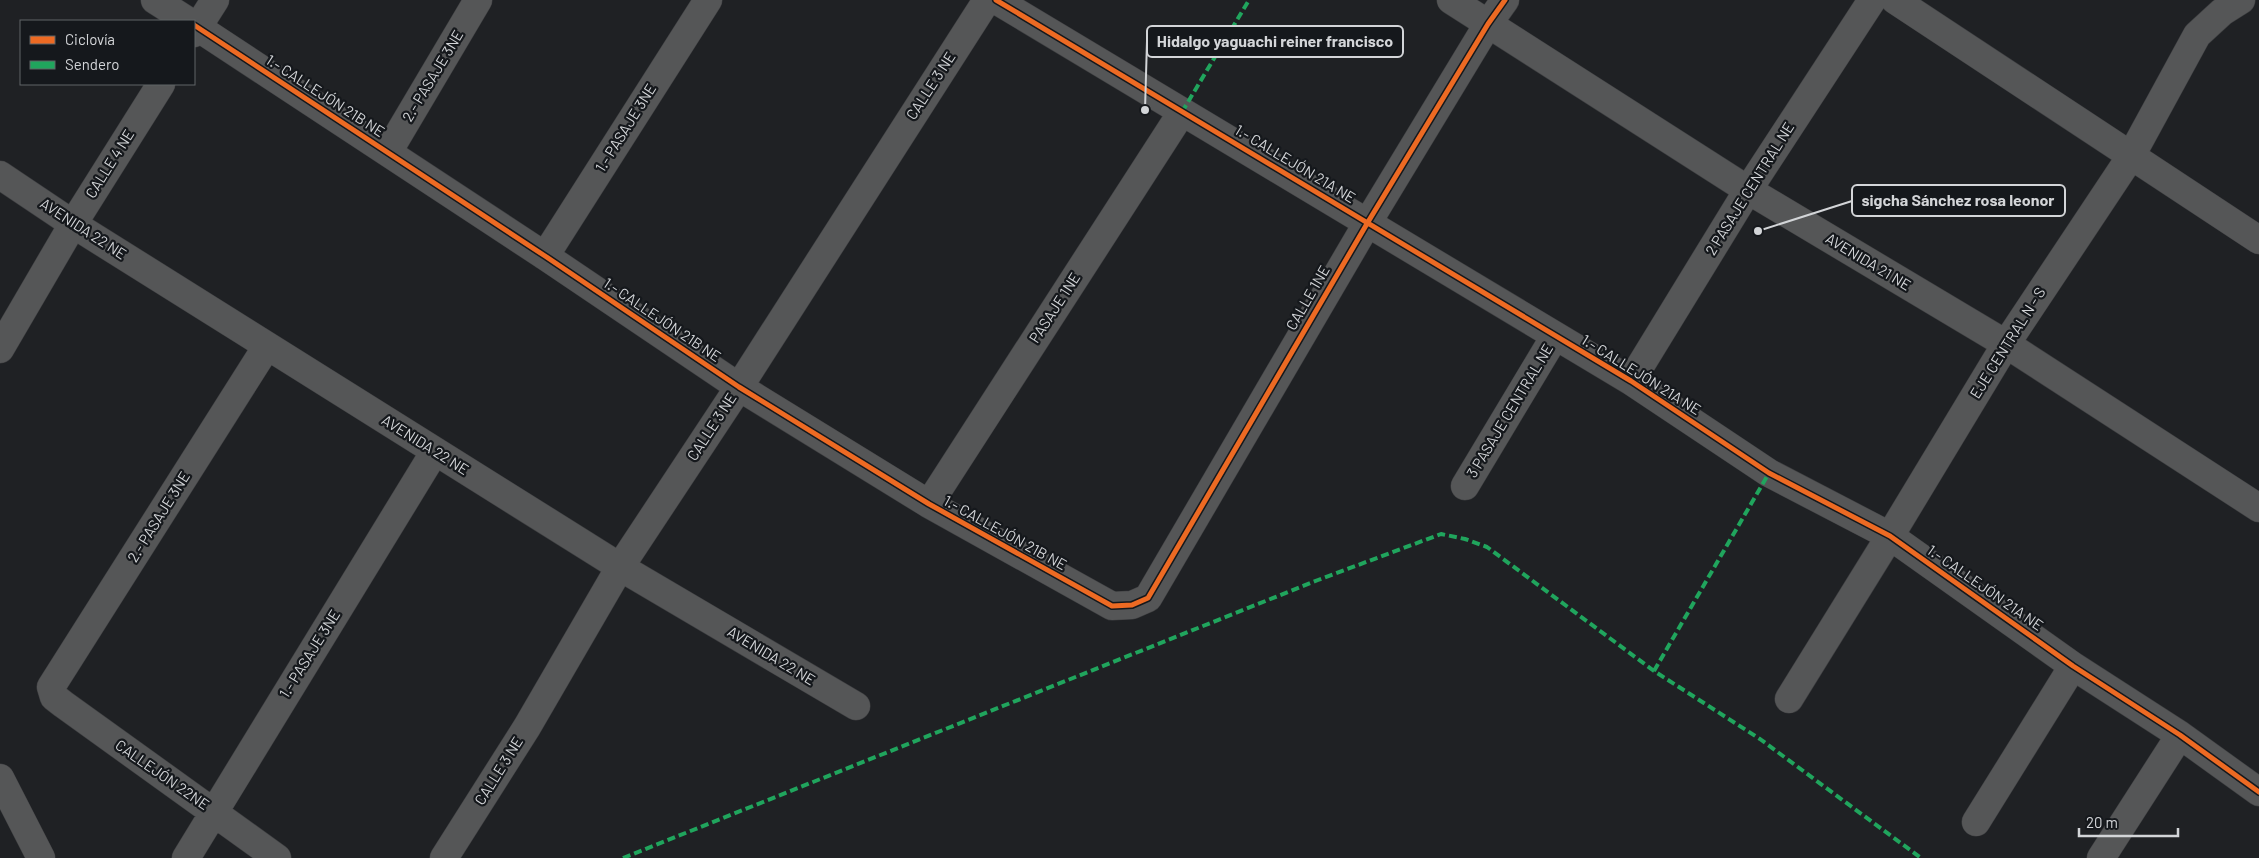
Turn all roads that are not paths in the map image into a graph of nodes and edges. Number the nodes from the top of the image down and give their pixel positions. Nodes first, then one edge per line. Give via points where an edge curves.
1 (155, 0) edge
2 (214, 0) edge
3 (478, 0) edge
4 (708, 0) edge
5 (987, 0) edge
6 (996, 0) edge
7 (1452, 0) edge
8 (1505, 0) edge
9 (1872, 0) edge
10 (1895, 0) edge
11 (2241, 0) edge
12 (184, 20) edge
13 (195, 24) edge
14 (1488, 24) junction
15 (195, 27) edge
16 (160, 85) edge
17 (1182, 112) junction
18 (388, 152) junction
19 (2131, 156) junction
20 (0, 175) edge
21 (1748, 190) junction
22 (1368, 222) junction
23 (73, 224) junction
24 (2259, 240) edge
25 (545, 256) junction
26 (1555, 336) junction
27 (2006, 344) junction
28 (267, 346) junction
29 (0, 349) edge
30 (1631, 381) junction
31 (739, 387) junction
32 (435, 451) junction
33 (1465, 486) dead end
34 (929, 504) junction
35 (2259, 508) edge
36 (1890, 536) junction
37 (620, 567) junction
38 (1132, 605) joint
39 (2073, 666) junction
40 (51, 687) joint
41 (1789, 699) dead end
42 (856, 706) dead end
43 (2180, 735) junction
44 (0, 778) edge
45 (2259, 792) edge
46 (214, 812) junction
47 (1976, 822) dead end
48 (41, 858) edge
49 (186, 858) edge
50 (277, 858) edge
51 (444, 858) edge
52 (2101, 858) edge

1 - 12 street, 1.- CALLEJÓN 21B NE
2 - 13 street
3 - 18 street, 2.- PASAJE 3NE
4 - 25 street, 1.- PASAJE 3NE
5 - 31 street, CALLE 3 NE
6 - 17 street, 1.- CALLEJÓN 21A NE
7 - 14 street, AVENIDA 21 NE
8 - 14 street, CALLE 1NE
9 - 21 street, 2 PASAJE CENTRAL NE
10 - 19 street
11 - 19 street, EJE CENTRAL N - S via 2197,35
14 - 21 street, AVENIDA 21 NE
14 - 22 street, CALLE 1NE
15 - 18 street, 1.- CALLEJÓN 21B NE
16 - 23 street, CALLE 4 NE
17 - 22 street, 1.- CALLEJÓN 21A NE
17 - 34 street, PASAJE 1NE
18 - 25 street, 1.- CALLEJÓN 21B NE
19 - 24 street
19 - 27 street, EJE CENTRAL N - S
20 - 23 street, AVENIDA 22 NE
21 - 27 street, AVENIDA 21 NE
21 - 30 street, 2 PASAJE CENTRAL NE
22 - 26 street, 1.- CALLEJÓN 21A NE
22 - 38 street, CALLE 1NE via 1148,598
23 - 28 street, AVENIDA 22 NE
23 - 29 street, CALLE 4 NE
25 - 31 street, 1.- CALLEJÓN 21B NE
26 - 30 street, 1.- CALLEJÓN 21A NE
26 - 33 street, 3 PASAJE CENTRAL NE
27 - 35 street, AVENIDA 21 NE
27 - 36 street, EJE CENTRAL N - S
28 - 32 street, AVENIDA 22 NE
28 - 40 street, 2.- PASAJE 3NE
30 - 36 street, 1.- CALLEJÓN 21A NE via 1769,473
31 - 34 street, 1.- CALLEJÓN 21B NE
31 - 37 street, CALLE 3 NE
32 - 37 street, AVENIDA 22 NE
32 - 46 street, 1.- PASAJE 3NE
34 - 38 street, 1.- CALLEJÓN 21B NE via 1112,606
36 - 39 street, 1.- CALLEJÓN 21A NE
36 - 41 street, EJE CENTRAL N - S
37 - 42 street, AVENIDA 22 NE
37 - 51 street, CALLE 3 NE
39 - 43 street, 1.- CALLEJÓN 21A NE
39 - 47 street
40 - 46 street, CALLEJÓN 22NE via 54,697 62,704
43 - 45 street, 1.- CALLEJÓN 21A NE
43 - 52 street
44 - 48 street
46 - 49 street, 1.- PASAJE 3NE
46 - 50 street, CALLEJÓN 22NE

